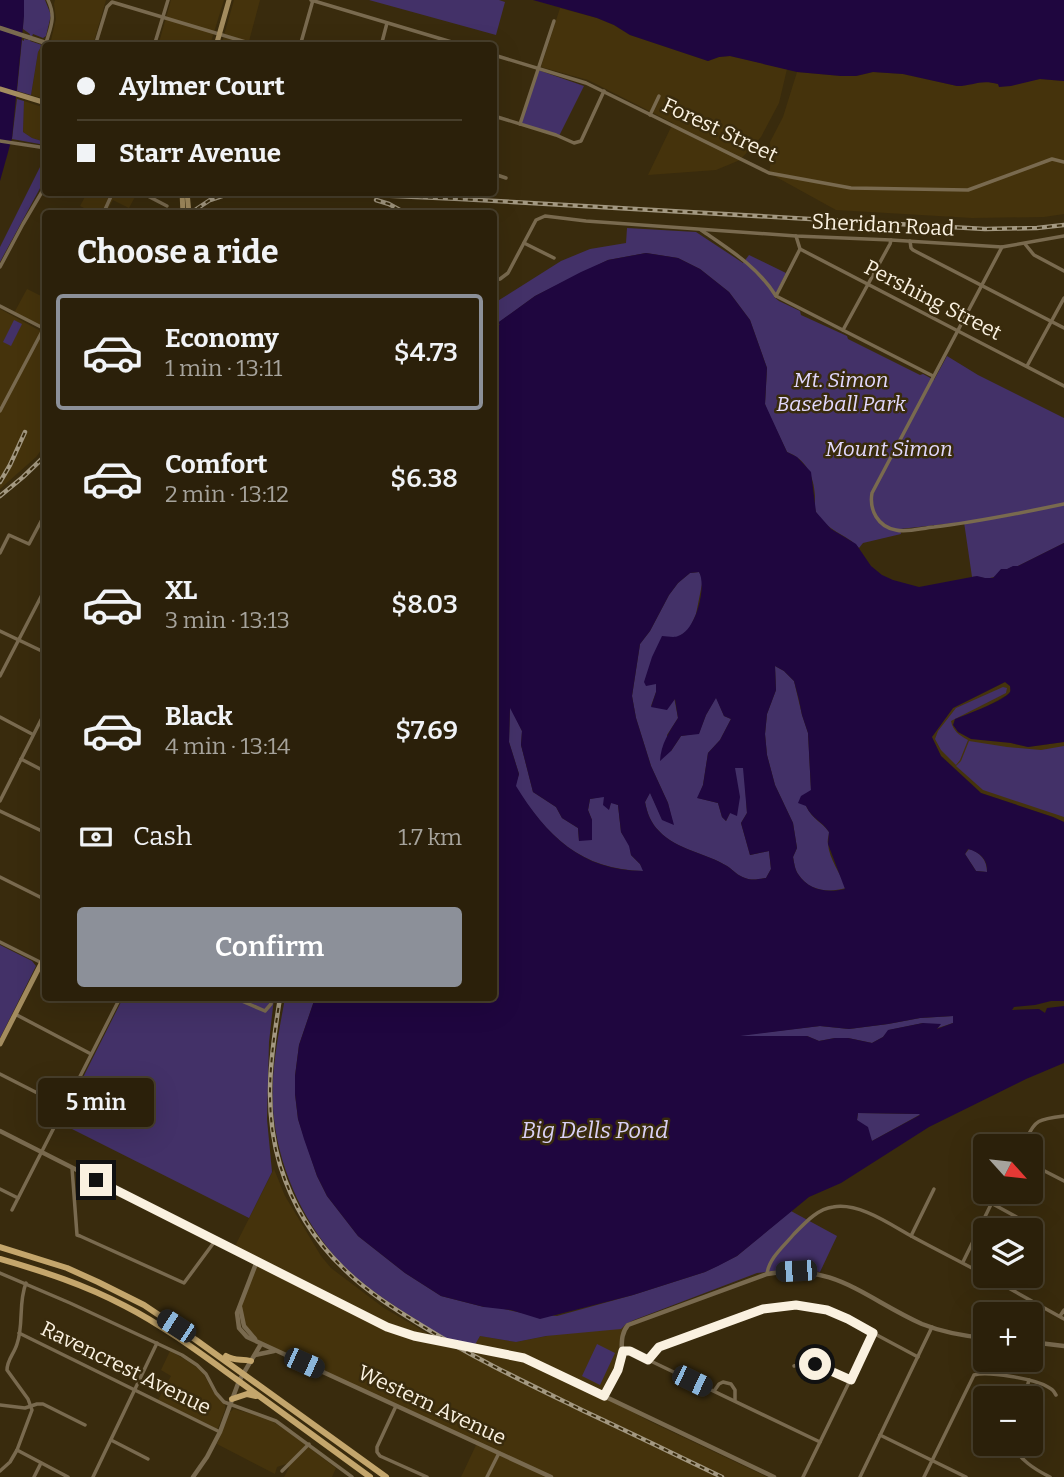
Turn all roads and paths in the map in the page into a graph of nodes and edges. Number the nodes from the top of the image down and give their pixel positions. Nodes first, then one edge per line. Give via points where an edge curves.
1 (48, 0) edge
2 (168, 0) edge
3 (229, 0) edge
4 (312, 0) edge
5 (163, 17) junction
6 (554, 21) dead end
7 (387, 23) junction
8 (0, 27) edge
9 (219, 34) junction
10 (43, 42) edge
11 (46, 42) edge
12 (97, 42) edge
13 (156, 42) edge
14 (217, 42) edge
15 (246, 42) edge
16 (301, 42) edge
17 (382, 42) edge
18 (453, 42) edge
19 (497, 56) edge
20 (538, 70) junction
21 (2, 90) edge
22 (604, 91) junction
23 (659, 96) dead end
24 (42, 102) edge
25 (650, 115) junction
26 (497, 117) edge
27 (520, 124) junction
28 (0, 141) edge
29 (42, 147) edge
30 (1064, 162) edge
31 (497, 175) edge
32 (506, 178) dead end
33 (42, 192) edge
34 (148, 196) edge
35 (167, 206) dead end
36 (699, 228) junction
37 (796, 236) junction
38 (1064, 236) edge
39 (891, 240) junction
40 (910, 241) junction
41 (524, 243) junction
42 (1025, 244) junction
43 (1002, 247) junction
44 (800, 249) junction
45 (554, 258) dead end
46 (0, 268) edge
47 (1064, 271) edge
48 (497, 280) edge
49 (869, 284) junction
50 (982, 285) junction
51 (776, 296) junction
52 (1064, 298) edge
53 (0, 306) edge
54 (1052, 321) junction
55 (42, 326) edge
56 (1064, 328) edge
57 (843, 330) junction
58 (958, 330) junction
59 (42, 333) edge
60 (1027, 366) junction
61 (933, 376) junction
62 (1064, 386) edge
63 (0, 411) edge
64 (1064, 504) edge
65 (42, 520) edge
66 (0, 553) edge
67 (42, 595) edge
68 (0, 631) edge
69 (18, 640) junction
70 (42, 651) edge
71 (0, 676) edge
72 (0, 717) edge
73 (42, 717) edge
74 (33, 734) junction
75 (21, 759) junction
76 (42, 770) edge
77 (0, 801) edge
78 (0, 811) edge
79 (42, 831) edge
80 (0, 877) edge
81 (42, 898) edge
82 (0, 943) edge
83 (42, 964) edge
84 (42, 966) edge
85 (118, 1001) edge
86 (241, 1001) edge
87 (269, 1001) edge
88 (15, 1014) junction
89 (0, 1044) edge
90 (91, 1054) junction
91 (0, 1074) edge
92 (65, 1107) junction
93 (1064, 1116) edge
94 (0, 1131) edge
95 (1029, 1134) edge
96 (41, 1152) junction
97 (72, 1168) junction
98 (1043, 1170) edge
99 (1064, 1181) edge
100 (0, 1189) edge
101 (933, 1189) dead end
102 (18, 1198) junction
103 (991, 1204) edge
104 (993, 1204) edge
105 (12, 1210) dead end
106 (1018, 1218) edge
107 (911, 1236) junction
108 (215, 1241) junction
109 (0, 1247) edge
110 (4, 1260) edge
111 (257, 1261) junction
112 (962, 1262) junction
113 (0, 1266) edge
114 (973, 1268) edge
115 (0, 1273) edge
116 (767, 1274) junction
117 (26, 1283) junction
118 (1010, 1288) edge
119 (1064, 1310) edge
120 (1062, 1317) edge
121 (932, 1327) junction
122 (19, 1333) junction
123 (873, 1333) junction
124 (973, 1336) edge
125 (196, 1340) junction
126 (157, 1343) junction
127 (1043, 1343) edge
128 (261, 1344) junction
129 (1064, 1346) edge
130 (276, 1350) junction
131 (623, 1351) junction
132 (918, 1357) junction
133 (253, 1358) junction
134 (648, 1360) junction
135 (794, 1366) dead end
136 (243, 1374) junction
137 (851, 1380) junction
138 (1030, 1380) junction
139 (239, 1381) junction
140 (1028, 1386) edge
141 (135, 1391) junction
142 (714, 1392) junction
143 (606, 1393) junction
144 (1056, 1395) dead end
145 (264, 1399) junction
146 (735, 1401) junction
147 (230, 1402) junction
148 (0, 1405) edge
149 (32, 1406) junction
150 (396, 1406) junction
151 (85, 1425) dead end
152 (220, 1432) junction
153 (880, 1435) junction
154 (111, 1440) junction
155 (820, 1442) junction
156 (309, 1444) junction
157 (17, 1450) junction
158 (499, 1453) junction
159 (1020, 1456) edge
160 (148, 1459) dead end
161 (933, 1460) junction
162 (41, 1463) junction
163 (0, 1471) edge
164 (282, 1471) dead end
165 (34, 1477) edge
166 (68, 1477) edge
167 (93, 1477) edge
168 (193, 1477) edge
169 (352, 1477) edge
170 (370, 1477) edge
171 (386, 1477) edge
172 (427, 1477) edge
173 (487, 1477) edge
174 (551, 1477) edge
175 (774, 1477) edge
176 (803, 1477) edge
177 (860, 1477) edge
178 (924, 1477) edge
179 (966, 1477) edge
180 (1050, 1477) edge

1 - 11 street via 53,18
2 - 5 street
3 - 9 main road
4 - 7 street
4 - 16 street
5 - 9 street
5 - 12 street via 112,2
5 - 13 street
6 - 20 street
7 - 17 street
7 - 18 street
8 - 10 street
9 - 14 main road
9 - 15 street
19 - 20 street, Forest Street
20 - 22 street, Forest Street
20 - 27 street
21 - 24 main road
22 - 25 street, Forest Street
22 - 27 street via 578,143
23 - 25 street
25 - 30 street, Forest Street via 769,173 851,188 968,190 1052,159
26 - 27 street
28 - 29 street
31 - 32 street
33 - 46 street
34 - 35 street
36 - 37 street, Sheridan Road
36 - 41 street, Sheridan Road via 545,216 536,220
36 - 51 street via 754,268
37 - 39 street, Sheridan Road
37 - 44 street
38 - 42 street, Sheridan Road
39 - 40 street, Sheridan Road
39 - 49 street
40 - 43 street, Sheridan Road
40 - 50 street via 913,250
41 - 45 street
41 - 48 street via 508,273
42 - 43 street, Sheridan Road
42 - 47 street via 1034,256
43 - 50 street
44 - 49 street, Pershing Street
44 - 51 street
49 - 57 street
49 - 58 street, Pershing Street
50 - 54 street
50 - 58 street
51 - 57 street
52 - 54 street
53 - 55 street
54 - 56 street
54 - 60 street
57 - 61 street
58 - 60 street, Pershing Street
58 - 61 street
59 - 63 street
60 - 62 street, Pershing Street
61 - 64 street via 872,493 872,508 879,521 900,531
65 - 66 street via 29,544 9,535
67 - 69 street
68 - 69 street
69 - 70 street
69 - 71 street
72 - 74 street
73 - 74 street
74 - 75 street
75 - 76 street
75 - 77 street
78 - 79 street
80 - 81 street
82 - 83 street
84 - 88 main road
85 - 90 street
86 - 87 street via 265,1011
88 - 89 main road
88 - 90 street
90 - 92 street
91 - 92 street
92 - 96 street
93 - 95 street via 1040,1120
94 - 96 street
96 - 97 street
96 - 102 street
97 - 108 street
97 - 108 street via 77,1235 184,1283
98 - 99 street
100 - 102 street
101 - 107 street
102 - 105 street
103 - 112 street
104 - 106 street
107 - 112 street
107 - 116 street via 852,1207 828,1208 806,1222 773,1258
108 - 111 street
109 - 125 main road via 99,1282
110 - 113 street
110 - 139 main road via 62,1278 124,1306
111 - 128 street via 240,1306 245,1329
111 - 143 street via 387,1327 524,1358
112 - 114 street
115 - 117 street
116 - 121 street via 796,1271 828,1276
116 - 131 street via 628,1325 622,1333
117 - 122 street
117 - 126 street
118 - 120 street
119 - 120 street
121 - 124 street
121 - 132 street
122 - 141 street, Ravencrest Avenue
122 - 149 street via 8,1370
123 - 132 street
123 - 134 street via 827,1310 796,1305 763,1309 664,1345
123 - 137 street
125 - 133 main road via 232,1360
125 - 136 main road
126 - 141 street
126 - 147 street via 197,1365 219,1396
127 - 129 street
128 - 130 street, Western Avenue
128 - 133 street
130 - 133 street
130 - 150 street, Western Avenue
131 - 134 street
131 - 143 street
132 - 153 street
133 - 136 street
134 - 142 street
135 - 137 street via 815,1364
136 - 139 street
136 - 171 main road
137 - 155 street
138 - 140 street
138 - 144 street via 1051,1388
138 - 161 street via 974,1375
139 - 145 main road
139 - 147 street
141 - 152 street, Ravencrest Avenue
141 - 154 street
142 - 146 street
142 - 146 street via 723,1382 731,1384
143 - 175 street
145 - 147 main road via 247,1394
145 - 170 main road
146 - 155 street
147 - 152 street
147 - 156 street via 276,1421
148 - 149 street
149 - 151 street via 43,1404
149 - 157 street
150 - 158 street, Western Avenue
150 - 172 street via 377,1452
152 - 168 street
153 - 161 street
153 - 177 street
154 - 160 street
154 - 167 street
155 - 176 street
156 - 164 street
156 - 169 street
157 - 162 street
157 - 163 street
158 - 173 street
158 - 174 street, Western Avenue
159 - 180 street
161 - 178 street
161 - 179 street
162 - 165 street
162 - 166 street

